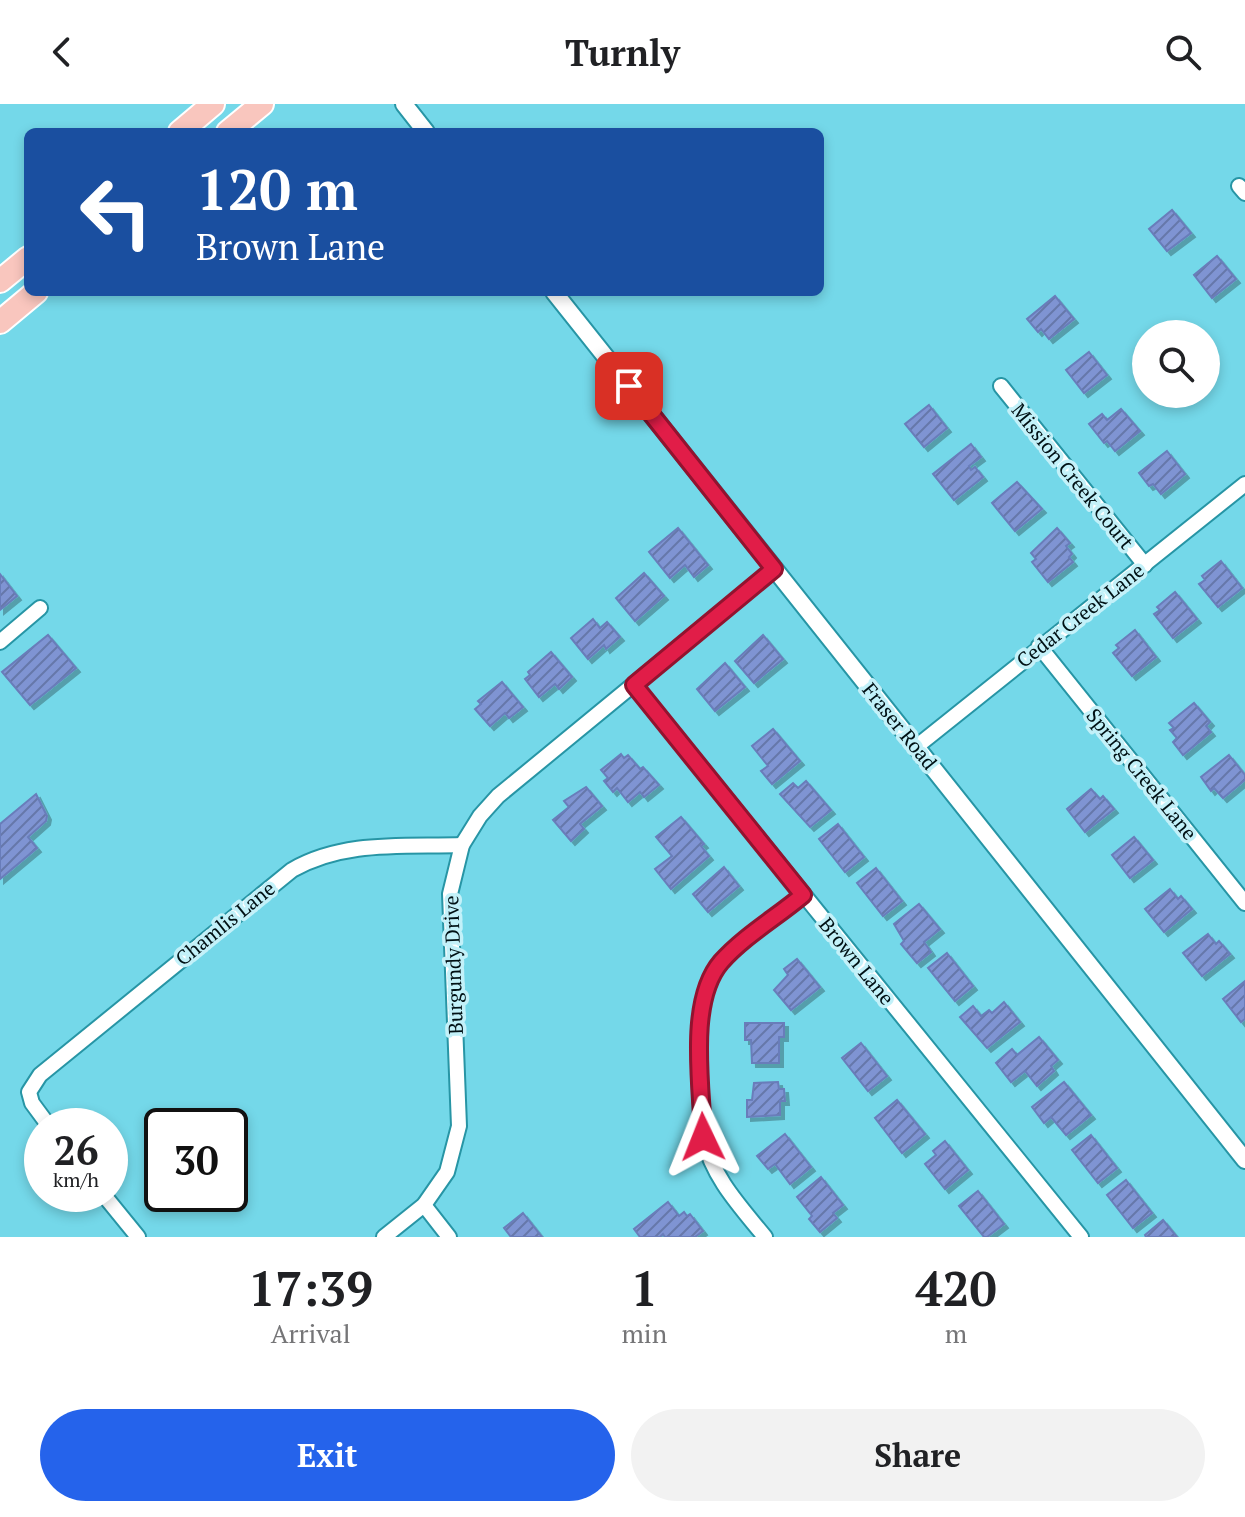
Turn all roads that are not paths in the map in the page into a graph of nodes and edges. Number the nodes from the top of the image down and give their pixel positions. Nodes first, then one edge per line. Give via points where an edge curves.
1 (213, 104) edge
2 (262, 104) edge
3 (404, 104) edge
4 (185, 128) edge
5 (233, 128) edge
6 (423, 128) edge
7 (24, 261) edge
8 (0, 281) edge
9 (31, 296) edge
10 (557, 296) edge
11 (0, 322) edge
12 (1001, 386) dead end
13 (1240, 489) edge
14 (1245, 506) edge
15 (1145, 565) junction
16 (774, 569) junction
17 (40, 608) dead end
18 (0, 642) edge
19 (1039, 646) junction
20 (634, 685) junction
21 (916, 747) junction
22 (462, 845) junction
23 (803, 895) junction
24 (1245, 903) edge
25 (36, 1108) edge
26 (1245, 1160) edge
27 (424, 1205) junction
28 (118, 1212) edge
29 (138, 1237) edge
30 (384, 1237) edge
31 (449, 1237) edge
32 (765, 1237) edge
33 (1081, 1237) edge

1 - 4 main road
2 - 5 main road
3 - 6 street
7 - 8 main road
9 - 11 main road
10 - 16 street, Fraser Road
12 - 15 street, Mission Creek Court
13 - 14 street
13 - 15 street, Cedar Creek Lane
15 - 19 street, Cedar Creek Lane
16 - 20 street, Burgundy Drive
16 - 21 street, Fraser Road
17 - 18 street
19 - 21 street, Cedar Creek Lane
19 - 24 street, Spring Creek Lane
20 - 22 street, Burgundy Drive via 498,796
20 - 23 street, Brown Lane
21 - 26 street, Fraser Road
22 - 25 street, Chamlis Lane via 348,848 301,864 40,1075 29,1092
22 - 27 street, Burgundy Drive via 450,894 459,1126 447,1172
23 - 32 street via 720,963 702,1007 703,1137 723,1186
23 - 33 street, Brown Lane
27 - 30 street, Burgundy Drive
27 - 31 street
28 - 29 street

